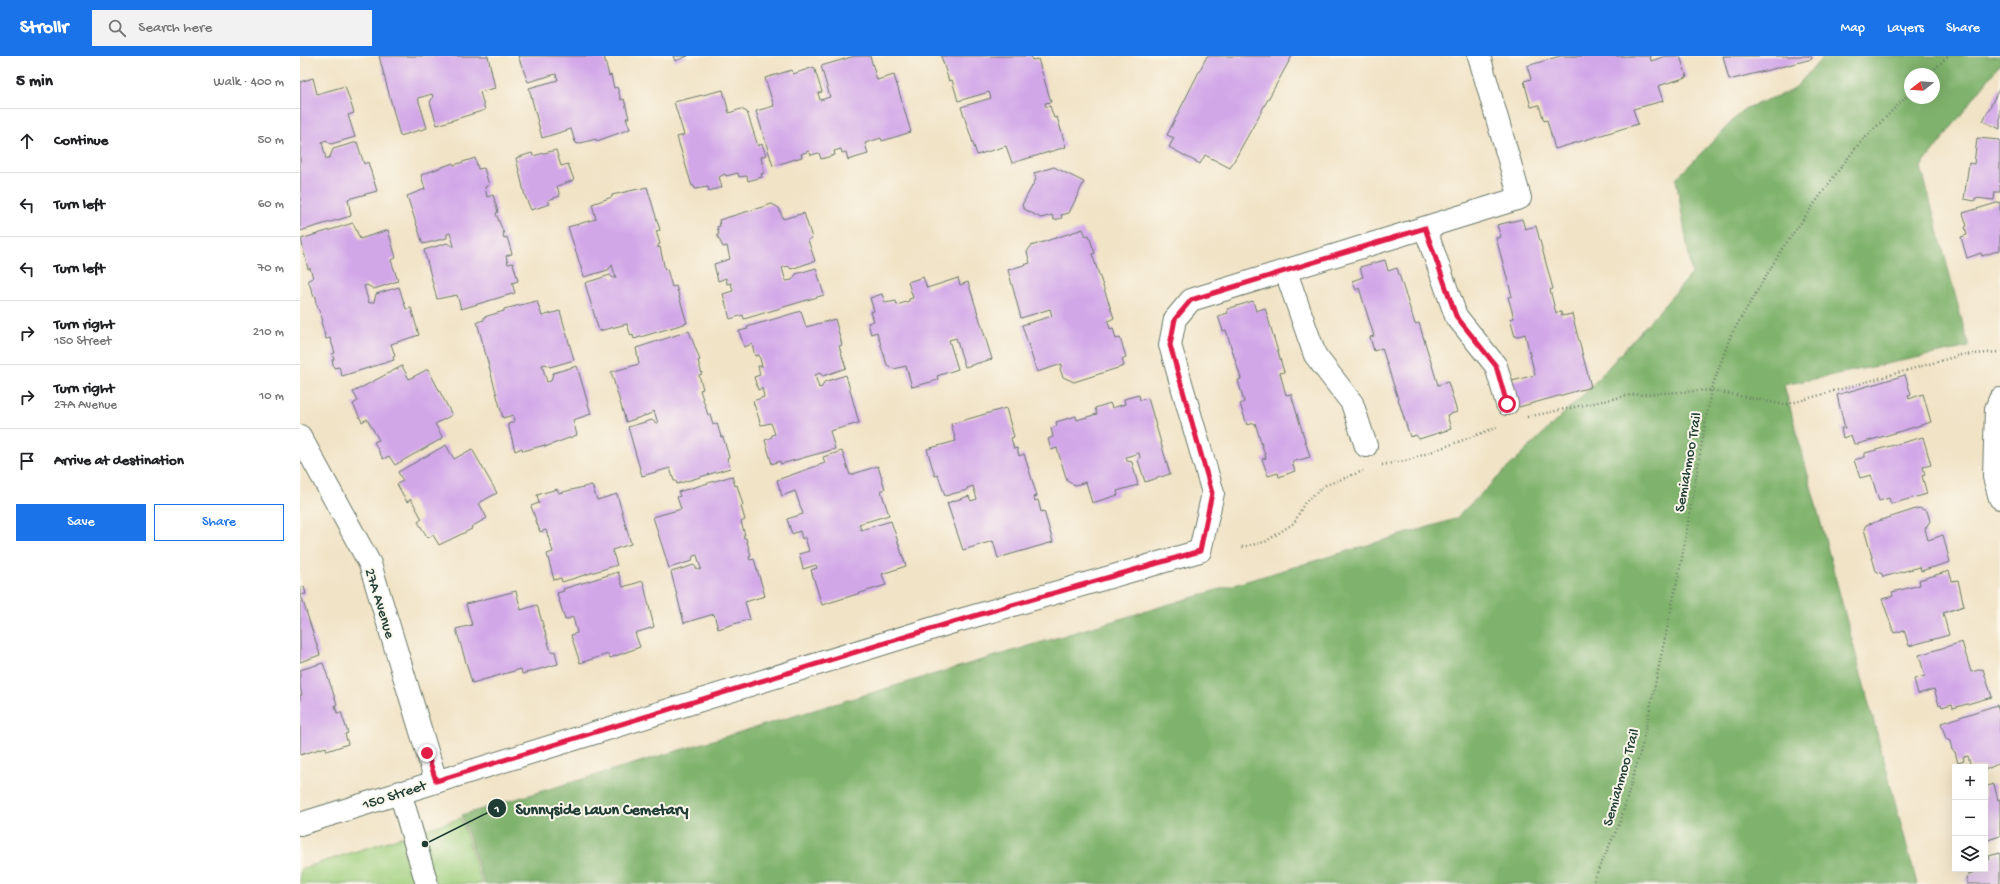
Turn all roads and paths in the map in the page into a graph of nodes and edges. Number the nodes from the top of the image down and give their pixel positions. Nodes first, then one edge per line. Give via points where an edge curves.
1 (1479, 56) edge
2 (1948, 56) edge
3 (1936, 68) edge
4 (1904, 99) edge
5 (1425, 228) junction
6 (1286, 272) junction
7 (2000, 352) edge
8 (1711, 390) junction
9 (2000, 398) edge
10 (1511, 415) junction
11 (300, 436) edge
12 (1366, 446) dead end
13 (1376, 466) dead end
14 (1369, 469) dead end
15 (2000, 498) edge
16 (1242, 547) dead end
17 (436, 781) junction
18 (400, 792) junction
19 (300, 824) edge
20 (428, 884) edge
21 (1592, 884) edge

1 - 5 street via 1520,198
2 - 3 path
4 - 8 path, Semiahmoo Trail via 1858,145 1782,249 1731,335
5 - 6 street
5 - 10 street via 1456,316 1496,366
6 - 12 street via 1315,355 1352,403
6 - 17 street, 150 Street via 1191,300 1175,319 1170,345 1212,493 1200,551 950,623
7 - 8 path via 1961,355 1785,405
8 - 10 path via 1631,395
8 - 21 path, Semiahmoo Trail via 1682,558 1642,746 1620,822
9 - 15 street via 1996,409 1994,477
10 - 13 path via 1409,460
11 - 17 street, 27A Avenue via 370,564
14 - 16 path via 1326,485 1305,502 1294,523 1265,542
17 - 18 street, 150 Street
18 - 19 street, 150 Street
18 - 20 street

